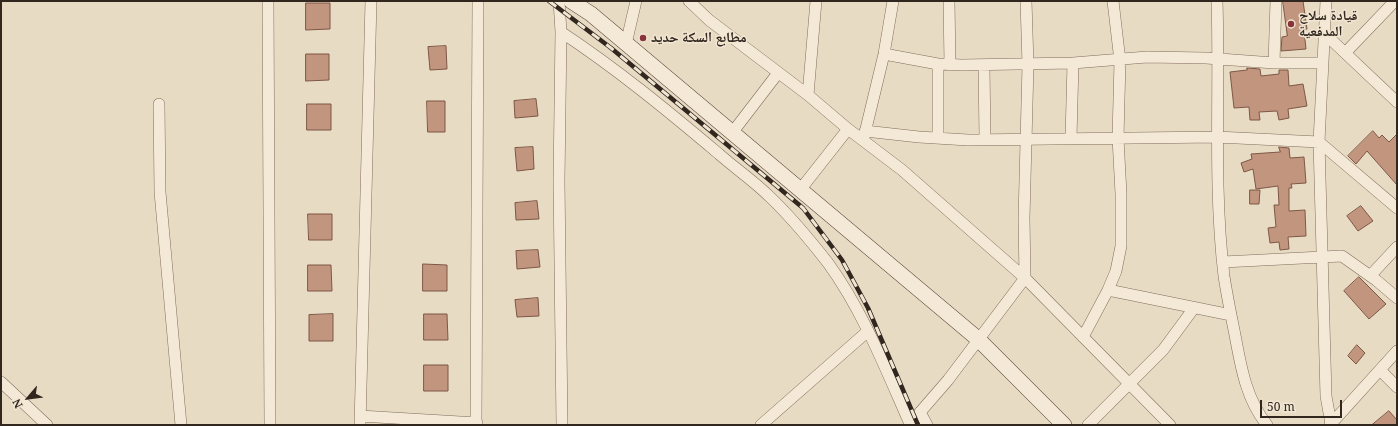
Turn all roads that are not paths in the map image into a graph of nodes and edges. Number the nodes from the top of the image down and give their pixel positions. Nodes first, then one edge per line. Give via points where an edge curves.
1 (268, 1) edge
2 (371, 1) edge
3 (478, 1) edge
4 (568, 1) edge
5 (636, 1) edge
6 (689, 1) edge
7 (816, 1) edge
8 (893, 1) edge
9 (949, 1) edge
10 (1026, 1) edge
11 (1113, 1) edge
12 (1217, 1) edge
13 (1276, 1) edge
14 (1326, 1) edge
15 (1395, 1) edge
16 (589, 8) edge
17 (561, 32) junction
18 (1325, 34) junction
19 (626, 44) junction
20 (1345, 53) junction
21 (884, 54) junction
22 (1219, 60) junction
23 (1120, 61) junction
24 (1073, 63) junction
25 (1274, 63) junction
26 (1323, 63) junction
27 (938, 64) junction
28 (950, 65) junction
29 (1028, 65) junction
30 (984, 66) junction
31 (778, 73) junction
32 (808, 95) junction
33 (1397, 102) edge
34 (160, 104) dead end
35 (848, 129) junction
36 (732, 133) junction
37 (864, 136) junction
38 (1217, 137) junction
39 (938, 138) junction
40 (1071, 138) junction
41 (1118, 138) junction
42 (985, 139) junction
43 (1027, 139) junction
44 (1319, 142) junction
45 (800, 190) junction
46 (1397, 208) edge
47 (1397, 248) edge
48 (1321, 258) junction
49 (1223, 262) junction
50 (1370, 276) junction
51 (1025, 278) junction
52 (1108, 290) junction
53 (1397, 298) edge
54 (1194, 308) junction
55 (1231, 316) junction
56 (868, 331) junction
57 (1084, 337) junction
58 (978, 339) junction
59 (1397, 351) edge
60 (1380, 370) junction
61 (1, 382) edge
62 (1130, 385) junction
63 (1397, 387) edge
64 (920, 412) junction
65 (360, 420) edge
66 (476, 424) edge
67 (47, 425) edge
68 (182, 425) edge
69 (270, 425) edge
70 (562, 425) edge
71 (761, 425) edge
72 (909, 425) edge
73 (927, 425) edge
74 (1064, 425) edge
75 (1088, 425) edge
76 (1170, 425) edge
77 (1267, 425) edge
78 (1331, 425) edge

1 - 69 street
2 - 65 street
3 - 66 street
4 - 16 street
4 - 17 street
5 - 19 street
6 - 31 street via 709,20
7 - 32 street
8 - 21 street
9 - 28 street
10 - 29 street
11 - 23 street
12 - 22 street
13 - 25 street
14 - 18 street
15 - 20 street
16 - 19 street
17 - 56 street via 626,77 770,196 828,264
17 - 70 street via 559,181
18 - 20 street
18 - 26 street
19 - 36 street
20 - 33 street
21 - 27 street
21 - 37 street
22 - 23 street via 1147,57
22 - 25 street
22 - 38 street
23 - 24 street
23 - 41 street
24 - 29 street
24 - 40 street
25 - 26 street
26 - 44 street
27 - 28 street
27 - 39 street
28 - 30 street
29 - 30 street
29 - 43 street
30 - 42 street
31 - 32 street
31 - 36 street
32 - 35 street
34 - 68 street via 160,192
35 - 37 street
35 - 45 street
36 - 45 street
37 - 39 street
37 - 51 street
38 - 41 street
38 - 44 street
38 - 49 street
39 - 42 street
40 - 41 street
40 - 43 street
41 - 52 street via 1121,246 1116,272
42 - 43 street
43 - 51 street
44 - 46 street
44 - 48 street
45 - 58 street
47 - 50 street
48 - 49 street
48 - 50 street via 1345,257
48 - 78 street via 1326,396
49 - 55 street
50 - 53 street
51 - 57 street
51 - 58 street
52 - 54 street
52 - 57 street
54 - 55 street
54 - 62 street via 1163,350
55 - 77 street via 1242,371 1250,396 1258,414
56 - 71 street
56 - 72 street
57 - 62 street
58 - 64 street via 948,380
58 - 74 street
59 - 60 street
60 - 63 street
60 - 78 street
61 - 67 street
62 - 75 street
62 - 76 street
64 - 72 street
64 - 73 street
65 - 66 street

